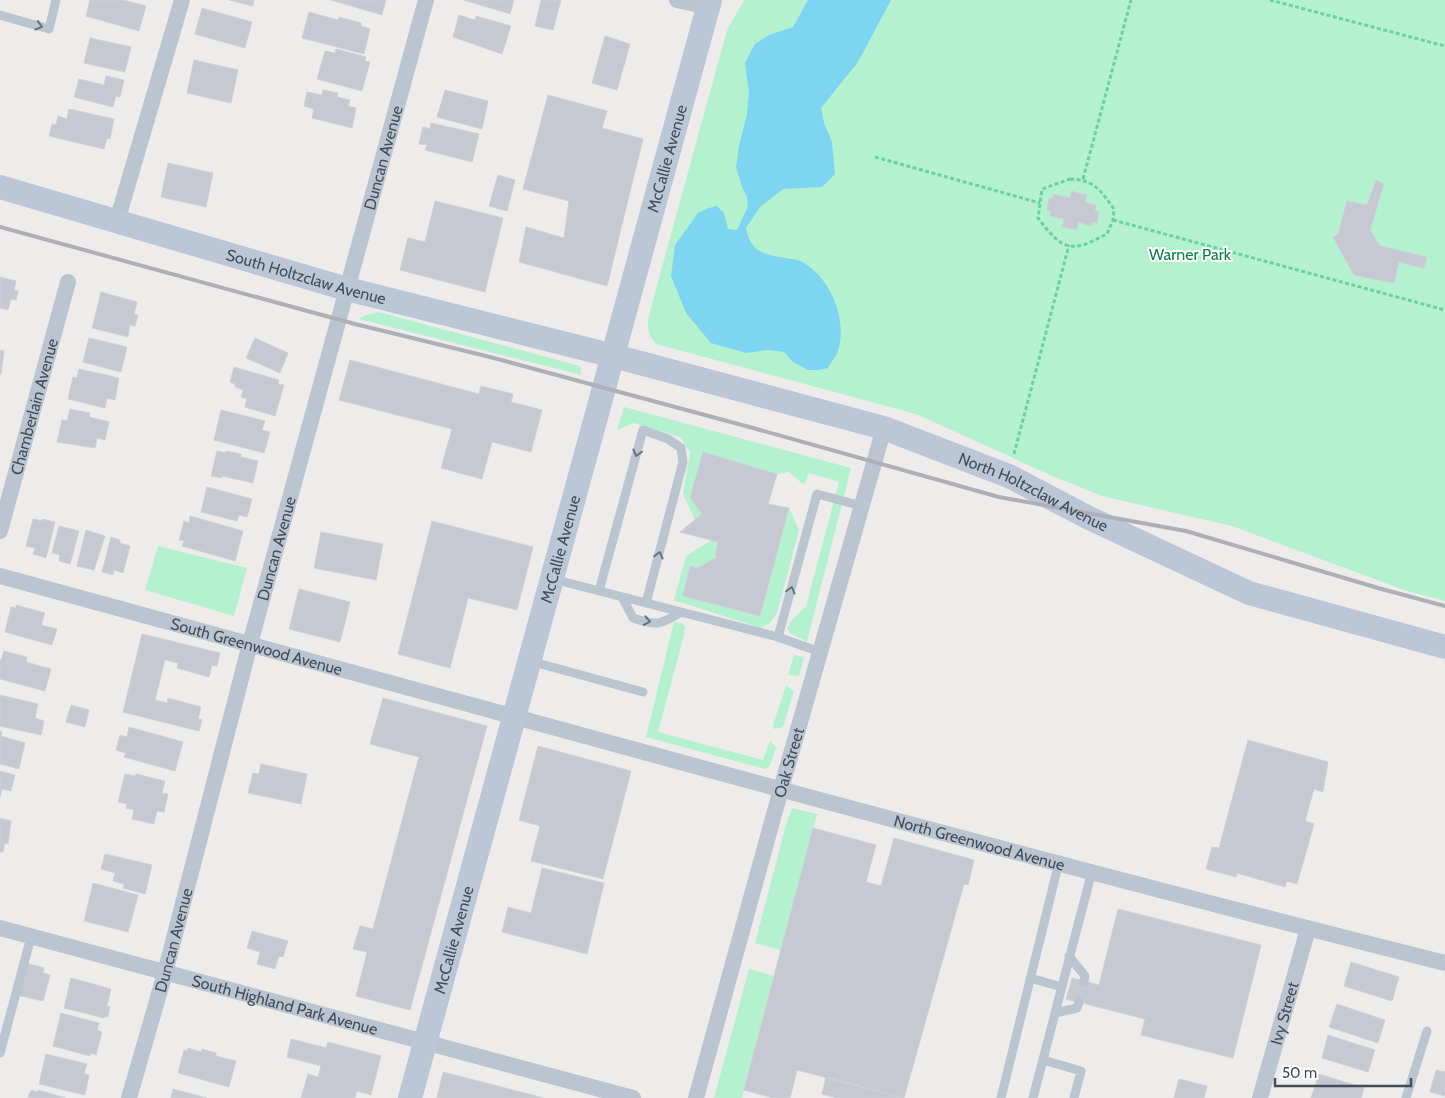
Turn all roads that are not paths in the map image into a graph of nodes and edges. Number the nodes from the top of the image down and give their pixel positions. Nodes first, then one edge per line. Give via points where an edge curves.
1 (56, 0) edge
2 (182, 0) edge
3 (426, 0) edge
4 (677, 0) edge
5 (709, 4) edge
6 (0, 15) edge
7 (0, 187) edge
8 (117, 222) junction
9 (68, 282) dead end
10 (347, 289) junction
11 (614, 356) junction
12 (884, 428) junction
13 (862, 506) junction
14 (0, 531) edge
15 (0, 576) edge
16 (553, 579) junction
17 (599, 591) junction
18 (622, 597) junction
19 (646, 603) junction
20 (681, 612) junction
21 (778, 638) junction
22 (250, 644) junction
23 (1445, 648) edge
24 (820, 652) junction
25 (530, 661) junction
26 (643, 692) dead end
27 (515, 717) junction
28 (781, 789) junction
29 (1059, 862) junction
30 (1092, 871) junction
31 (0, 928) edge
32 (1308, 929) junction
33 (30, 936) junction
34 (1069, 956) junction
35 (1445, 963) edge
36 (165, 972) junction
37 (1030, 978) junction
38 (1084, 982) dead end
39 (1062, 987) junction
40 (1079, 1002) dead end
41 (1055, 1013) junction
42 (1427, 1031) dead end
43 (426, 1043) junction
44 (0, 1052) edge
45 (1043, 1060) junction
46 (130, 1098) edge
47 (410, 1098) edge
48 (633, 1098) edge
49 (696, 1098) edge
50 (1000, 1098) edge
51 (1033, 1098) edge
52 (1074, 1098) edge
53 (1260, 1098) edge
54 (1406, 1098) edge

6 -> 1 lane via 48,29
2 - 8 street
3 - 10 street, Duncan Avenue
4 - 5 street
5 - 11 main road, McCallie Avenue
7 - 8 main road, South Holtzclaw Avenue
8 - 10 main road, South Holtzclaw Avenue
9 - 14 street, Chamberlain Avenue
10 - 11 main road, South Holtzclaw Avenue
10 - 22 street, Duncan Avenue
11 - 12 main road, North Holtzclaw Avenue
11 - 16 main road, McCallie Avenue
12 - 13 street, Oak Street
12 - 23 main road, North Holtzclaw Avenue via 1011,477 1249,593
21 -> 13 lane via 817,494
13 - 24 street, Oak Street
15 - 22 street, South Greenwood Avenue
16 - 17 lane
16 - 25 main road, McCallie Avenue
17 - 18 lane
19 -> 17 lane via 683,462 680,448 668,439 643,430
18 - 19 lane
18 -> 20 lane via 633,618 650,624 667,622
19 - 20 lane
20 - 21 lane
21 - 24 lane
22 - 27 street, South Greenwood Avenue
22 - 36 street, Duncan Avenue
24 - 28 street, Oak Street
25 - 26 lane
25 - 27 main road, McCallie Avenue
27 - 28 street, North Greenwood Avenue
27 - 43 main road, McCallie Avenue
28 - 29 street, North Greenwood Avenue
28 - 49 street, Oak Street
29 - 30 street, North Greenwood Avenue
29 - 37 lane
30 - 32 street, North Greenwood Avenue
30 - 34 lane
31 - 33 street, South Highland Park Avenue
32 - 35 street, North Greenwood Avenue
32 - 53 street, Ivy Street
33 - 36 street, South Highland Park Avenue
33 - 44 lane
34 - 38 lane via 1085,976
34 - 39 lane
36 - 43 street, South Highland Park Avenue
36 - 46 street, Duncan Avenue
37 - 39 lane
37 - 50 lane
39 - 41 lane
40 - 41 lane via 1077,1008
41 - 45 lane
42 - 54 lane
43 - 47 main road, McCallie Avenue
43 - 48 street, South Highland Park Avenue
45 - 51 lane
45 - 52 lane via 1081,1071

